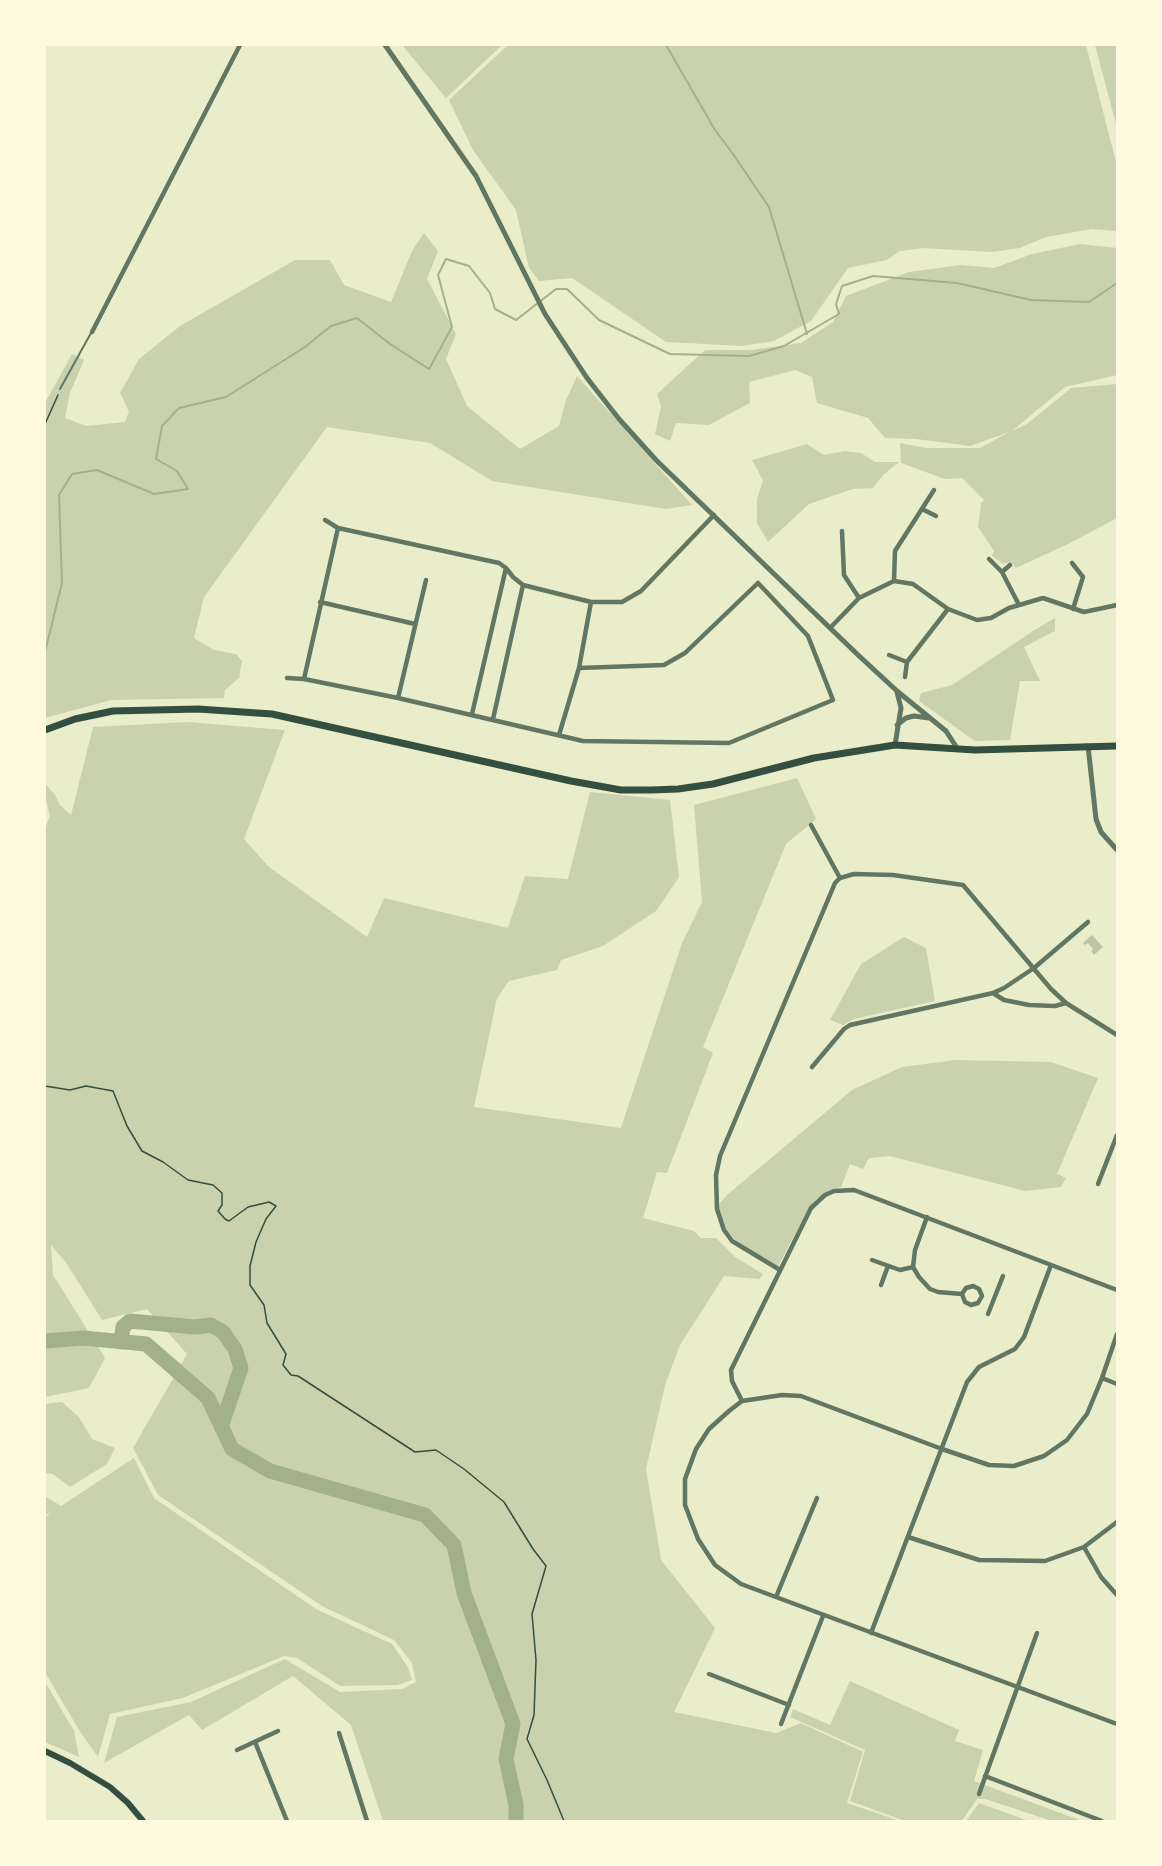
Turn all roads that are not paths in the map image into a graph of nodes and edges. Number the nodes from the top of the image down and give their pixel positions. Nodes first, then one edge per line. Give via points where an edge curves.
1 (240, 45) edge
2 (385, 45) edge
3 (92, 332) joint
4 (60, 389) road end
5 (934, 490) dead end
6 (922, 509) junction
7 (714, 515) junction
8 (936, 516) dead end
9 (325, 520) dead end
10 (338, 528) junction
11 (842, 531) dead end
12 (989, 559) dead end
13 (1072, 563) dead end
14 (1010, 565) dead end
15 (506, 568) junction
16 (1002, 572) junction
17 (426, 580) dead end
18 (894, 581) junction
19 (523, 585) junction
20 (859, 598) junction
21 (320, 602) junction
22 (591, 602) junction
23 (1019, 605) junction
24 (1117, 606) edge
25 (948, 609) junction
26 (1073, 609) junction
27 (415, 624) junction
28 (830, 628) junction
29 (889, 655) dead end
30 (907, 662) junction
31 (579, 668) junction
32 (905, 677) dead end
33 (287, 678) dead end
34 (304, 679) junction
35 (897, 691) junction
36 (398, 698) junction
37 (472, 714) junction
38 (493, 719) junction
39 (932, 719) junction
40 (897, 725) junction
41 (45, 730) edge
42 (559, 735) junction
43 (895, 745) junction
44 (1088, 746) junction
45 (1117, 746) edge
46 (957, 748) junction
47 (811, 825) dead end
48 (1117, 850) edge
49 (840, 878) junction
50 (1088, 922) dead end
51 (1034, 968) junction
52 (993, 993) junction
53 (1066, 1003) junction
54 (1117, 1035) edge
55 (812, 1067) dead end
56 (1117, 1135) edge
57 (1098, 1184) dead end
58 (927, 1217) junction
59 (872, 1260) dead end
60 (1051, 1265) junction
61 (888, 1266) junction
62 (913, 1267) junction
63 (780, 1270) junction
64 (1003, 1276) dead end
65 (881, 1285) dead end
66 (1117, 1290) edge
67 (962, 1294) junction
68 (981, 1299) junction
69 (992, 1303) junction
70 (988, 1314) dead end
71 (1117, 1334) edge
72 (1102, 1378) junction
73 (1117, 1383) edge
74 (742, 1401) junction
75 (942, 1449) junction
76 (817, 1498) dead end
77 (1117, 1522) edge
78 (908, 1537) junction
79 (1084, 1547) junction
80 (1117, 1595) edge
81 (776, 1598) junction
82 (823, 1616) junction
83 (871, 1633) junction
84 (1036, 1633) dead end
85 (709, 1674) dead end
86 (1017, 1686) junction
87 (789, 1705) junction
88 (781, 1724) dead end
89 (1117, 1724) edge
90 (278, 1731) dead end
91 (339, 1733) dead end
92 (255, 1742) junction
93 (237, 1750) dead end
94 (45, 1751) edge
95 (985, 1776) junction
96 (979, 1794) dead end
97 (143, 1821) edge
98 (287, 1821) edge
99 (367, 1821) edge
100 (1101, 1821) edge

1 - 3 street
2 - 7 street via 476,176 545,314 587,378 656,460
3 - 4 lane
5 - 6 street
6 - 8 street
6 - 18 street via 895,551
7 - 22 street via 641,591 622,602
7 - 28 street
9 - 10 street
10 - 15 street via 499,563
10 - 21 street
11 - 20 street via 844,575
12 - 16 street
13 - 26 street via 1083,577
14 - 16 street
15 - 19 street
15 - 37 street
16 - 23 street
17 - 27 street
18 - 20 street
18 - 25 street via 914,584
19 - 22 street
19 - 38 street
20 - 28 street
21 - 27 street
21 - 34 street
22 - 31 street
23 - 25 street via 977,620
23 - 26 street via 1043,598
24 - 26 street via 1084,612
25 - 30 street
27 - 36 street
28 - 35 street
29 - 30 street
30 - 32 street
31 - 42 street
31 - 42 street via 664,665 685,653 758,583 808,636 833,700 729,743 583,741
33 - 34 street
34 - 36 street
35 - 39 street
35 - 40 street via 901,708
36 - 37 street
37 - 38 street
38 - 42 street
39 - 40 street via 914,716
39 - 46 street
40 - 43 street
41 - 43 main road via 113,711 198,709 272,714 621,790 713,784 814,758
43 - 46 main road
44 - 45 main road
44 - 46 main road
44 - 48 street via 1096,819 1101,832
47 - 49 street
49 - 51 street via 854,874 893,875 963,885
49 - 63 street via 720,1156 716,1175 717,1209 724,1230 732,1241
50 - 51 street
51 - 52 street
51 - 53 street
52 - 53 street via 1004,1000 1029,1005
52 - 55 street via 850,1025
53 - 54 street
56 - 57 street
58 - 60 street
58 - 62 street
58 - 63 street via 854,1190 834,1191 811,1208
59 - 61 street
60 - 66 street
60 - 75 street via 1024,1338 1015,1349 979,1367 967,1382
61 - 62 street via 900,1270
61 - 65 street
62 - 67 street via 930,1288
63 - 74 street via 731,1370
64 - 69 street
67 - 68 street via 971,1305
67 - 68 street via 973,1286 980,1290
68 - 69 street
69 - 70 street
71 - 72 street
72 - 73 street
72 - 75 street via 1087,1414 1067,1440 1044,1455 1014,1466 989,1464
74 - 75 street via 801,1396
74 - 81 street via 709,1429 696,1449 685,1479 685,1505 698,1539 715,1565 741,1584
75 - 78 street
76 - 81 street
77 - 79 street
78 - 79 street via 979,1560 1045,1561
78 - 83 street
79 - 80 street
81 - 82 street
82 - 83 street
82 - 87 street
83 - 86 street
84 - 86 street
85 - 87 street
86 - 89 street
86 - 95 street
87 - 88 street
90 - 92 street
91 - 99 street
92 - 93 street
92 - 98 street
94 - 97 main road via 110,1787
95 - 96 street
95 - 100 street

